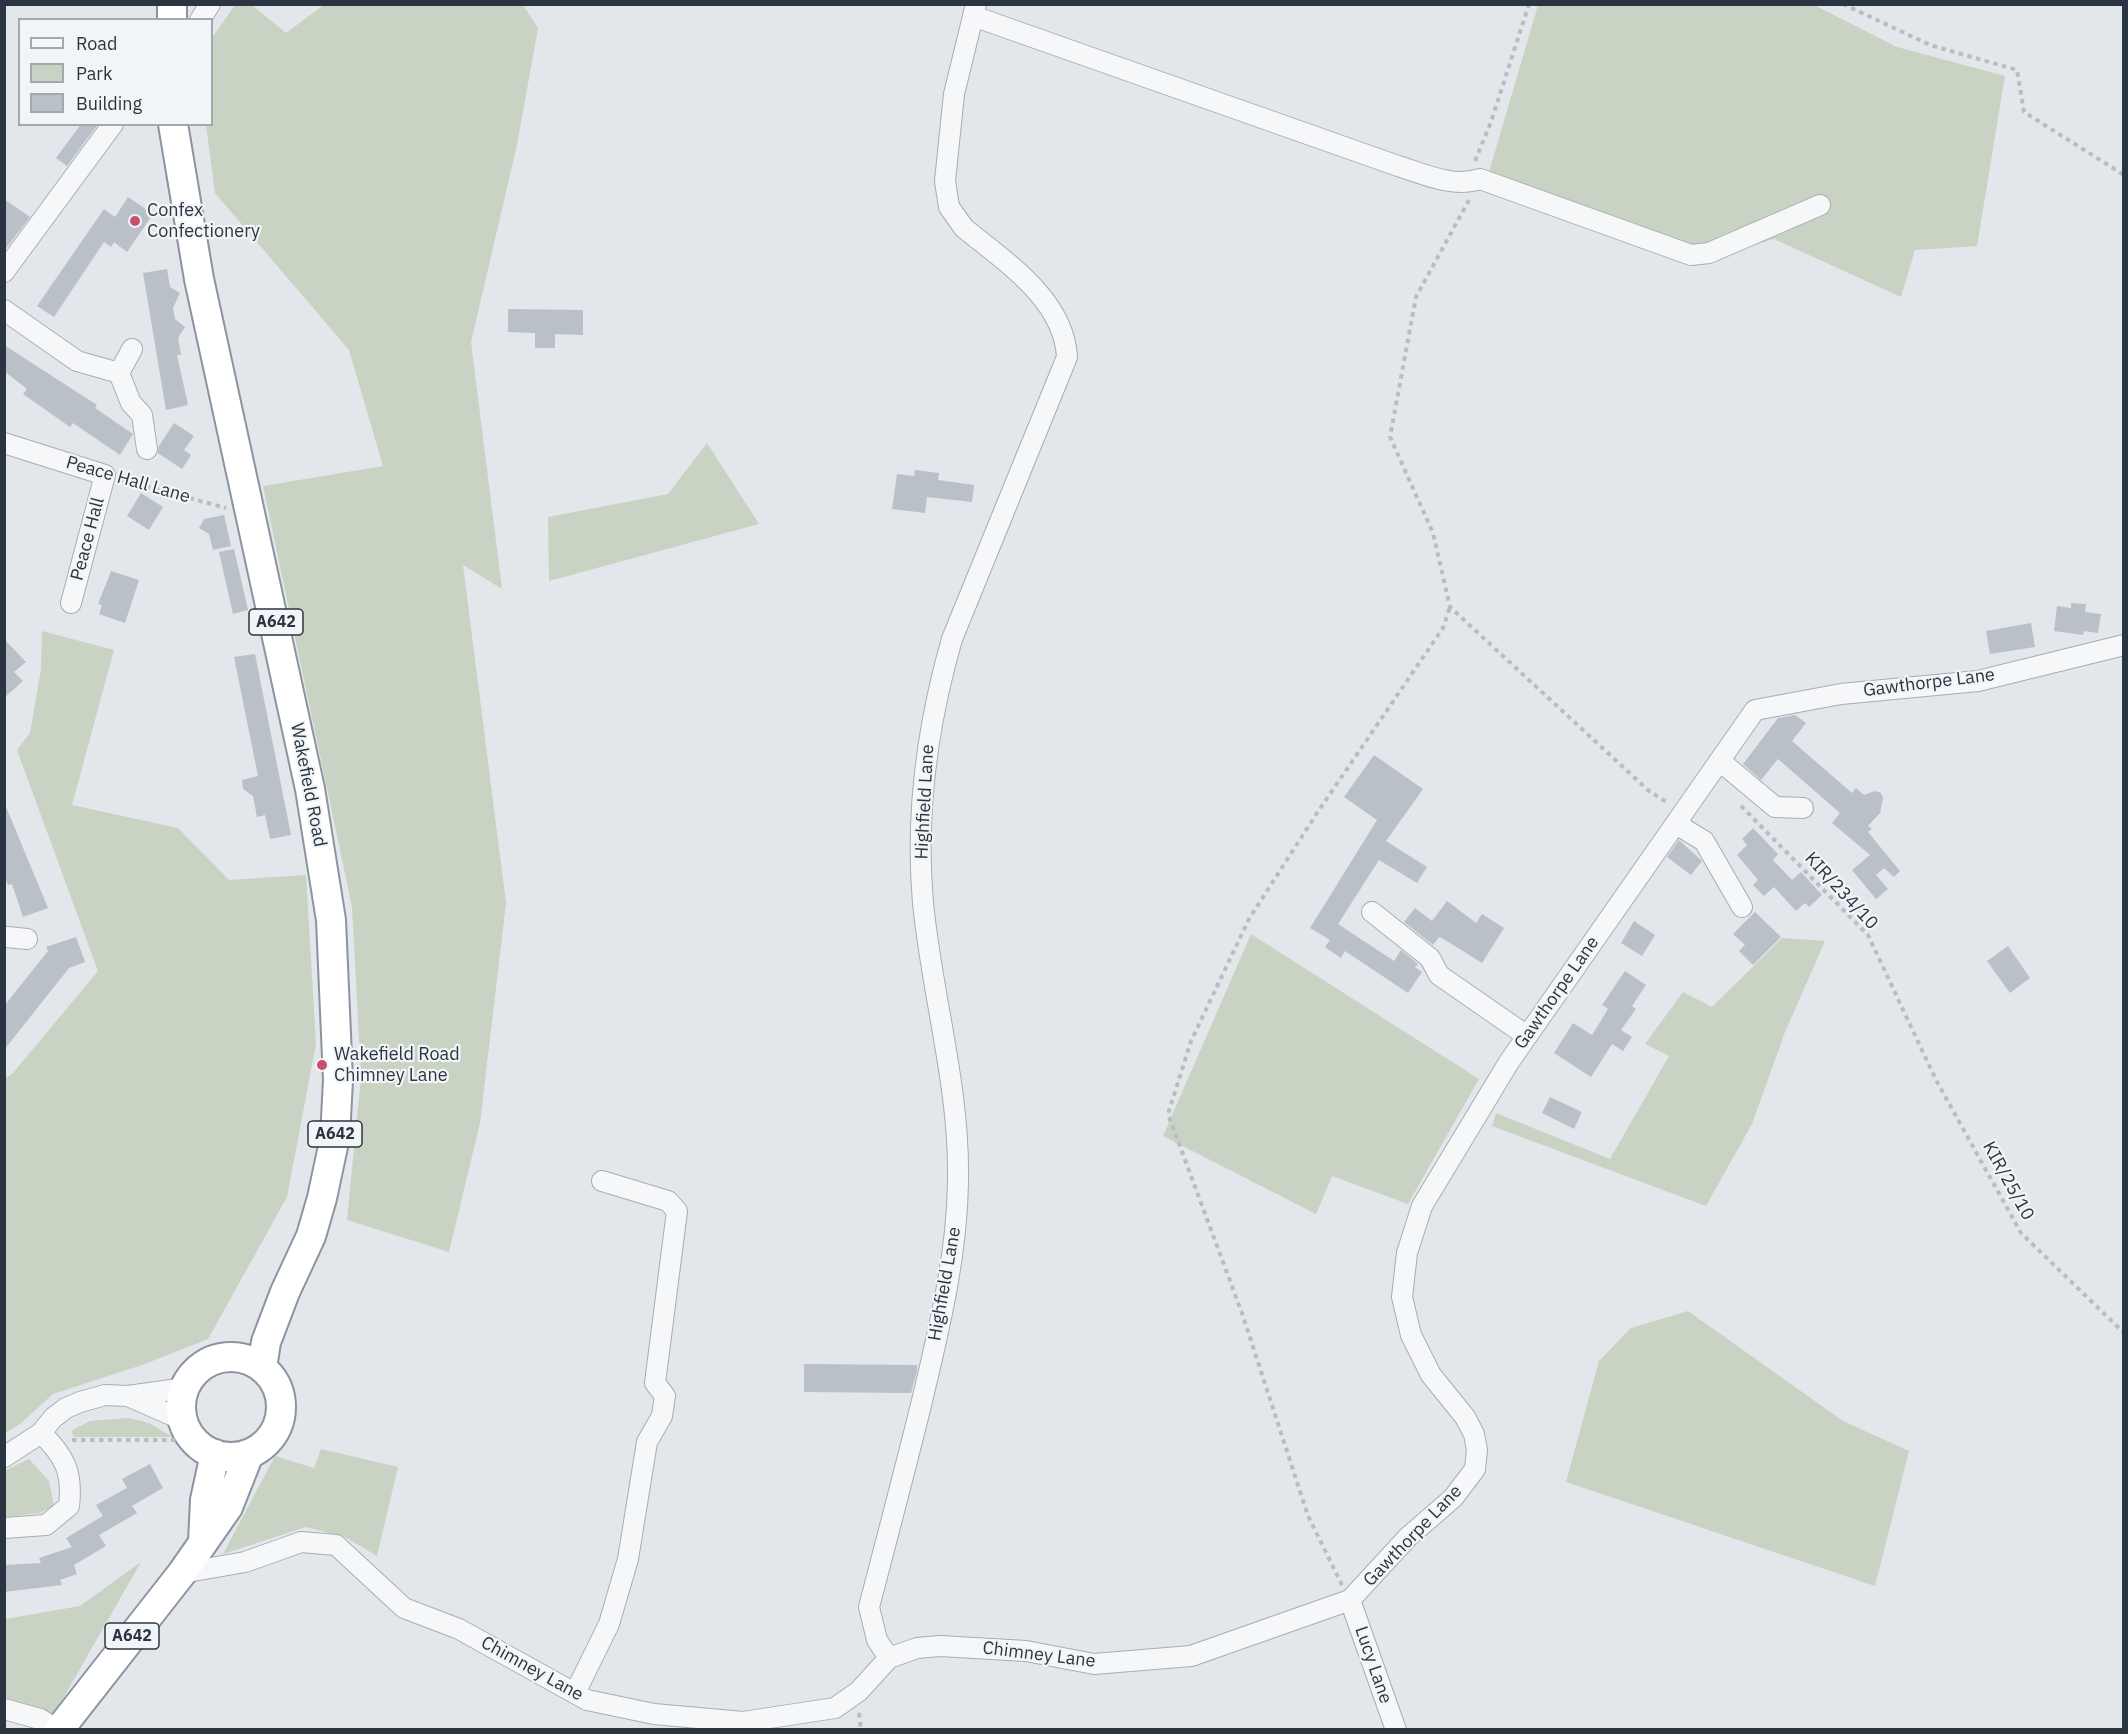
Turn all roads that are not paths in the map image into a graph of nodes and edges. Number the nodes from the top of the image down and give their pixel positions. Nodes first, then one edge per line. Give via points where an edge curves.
1 (210, 4) edge
2 (974, 10) edge
3 (201, 18) edge
4 (112, 126) edge
5 (173, 126) edge
6 (188, 126) edge
7 (1820, 205) dead end
8 (4, 272) edge
9 (200, 279) junction
10 (4, 310) edge
11 (132, 350) dead end
12 (119, 373) junction
13 (4, 443) edge
14 (147, 448) dead end
15 (105, 475) joint
16 (71, 603) dead end
17 (2124, 645) edge
18 (1720, 760) junction
19 (1803, 808) dead end
20 (1680, 818) junction
21 (1742, 907) dead end
22 (1372, 912) dead end
23 (5, 938) edge
24 (27, 939) dead end
25 (1527, 1036) junction
26 (602, 1181) dead end
27 (285, 1292) junction
28 (224, 1358) junction
29 (262, 1368) junction
30 (185, 1388) junction
31 (128, 1396) junction
32 (44, 1437) junction
33 (197, 1438) junction
34 (249, 1454) junction
35 (4, 1457) edge
36 (4, 1528) edge
37 (202, 1541) junction
38 (182, 1573) junction
39 (1350, 1600) junction
40 (889, 1658) junction
41 (575, 1693) junction
42 (4, 1709) edge
43 (59, 1730) edge
44 (1395, 1730) edge

1 - 3 street
2 - 7 street via 1398,166 1450,182 1480,179 1690,255 1709,253
2 - 40 street, Highfield Lane via 954,94 945,194 960,223 1042,294 1064,339 1067,357 952,639 939,683 924,765 920,834 923,905 955,1109 958,1184 955,1240 943,1313 869,1607 877,1640
4 - 8 street
5 - 9 highway, Wakefield Road / A642
6 - 9 highway, Wakefield Road / A642
9 - 27 highway, Wakefield Road / A642 via 310,789 332,920 338,1080 335,1137 311,1236
10 - 12 street via 77,361
11 - 12 street
12 - 14 street via 131,403 142,415
13 - 15 street, Peace Hall Lane
15 - 16 street, Peace Hall
17 - 18 street, Gawthorpe Lane via 1978,681 1841,693 1755,710
18 - 19 street via 1775,807
18 - 20 street, Gawthorpe Lane
20 - 21 street via 1704,841
20 - 25 street, Gawthorpe Lane
22 - 25 street via 1430,958 1439,975
23 - 24 street
25 - 39 street, Gawthorpe Lane via 1422,1206 1407,1253 1402,1297 1411,1335 1431,1375 1474,1434 1475,1469 1454,1498 1408,1537
26 - 41 street via 668,1201 677,1211 655,1383 665,1396 662,1416 647,1442 628,1559 609,1624
27 - 28 highway, Wakefield Road / A642
27 - 29 highway, Wakefield Road / A642 via 266,1342
28 - 29 highway via 237,1357
28 - 30 highway, Wakefield Road / A642 via 201,1368
29 - 34 highway via 279,1392 279,1422 273,1436
30 - 31 street
30 - 33 highway via 181,1404
31 - 32 street via 105,1395 80,1402 53,1418
31 - 33 street
32 - 35 street
32 - 36 street via 62,1457 72,1483 69,1506 46,1525
33 - 34 highway via 226,1457
33 - 37 highway via 205,1500
34 - 37 highway, A642 via 228,1507
37 - 38 highway, A642
38 - 41 street, Chimney Lane via 245,1562 301,1542 336,1545 404,1608 459,1629
38 - 43 highway, A642
39 - 40 street, Chimney Lane via 1191,1656 1094,1664 1026,1651 940,1646 917,1648
39 - 44 street, Lucy Lane
40 - 41 street, Chimney Lane via 859,1691 835,1708 743,1722 654,1713 586,1700
42 - 43 street via 40,1719

